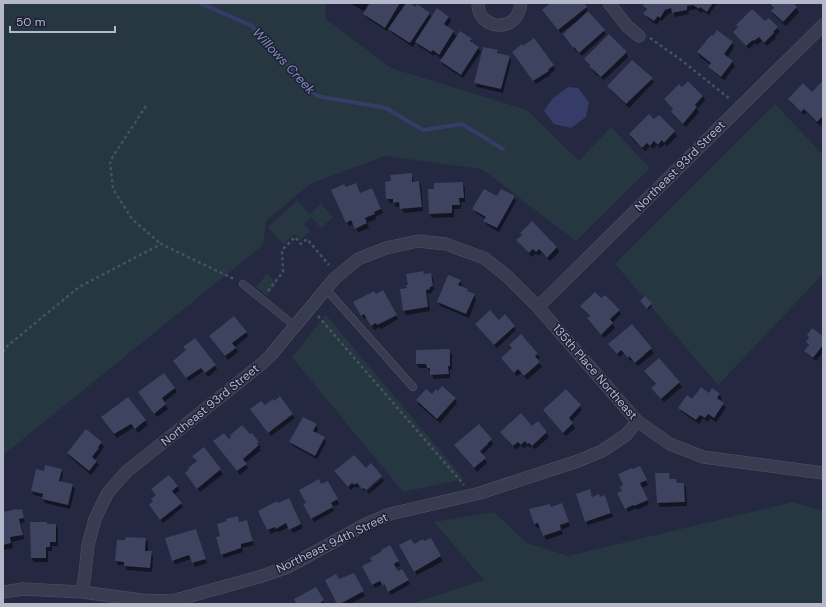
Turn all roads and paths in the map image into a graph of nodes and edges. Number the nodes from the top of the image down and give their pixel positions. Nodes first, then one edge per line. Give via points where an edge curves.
1 (478, 3) edge
2 (521, 3) edge
3 (609, 3) edge
4 (823, 25) edge
5 (639, 36) joint
6 (146, 106) dead end
7 (740, 107) junction
8 (161, 244) junction
9 (386, 248) joint
10 (329, 265) dead end
11 (243, 284) joint
12 (326, 289) junction
13 (262, 299) junction
14 (538, 307) junction
15 (318, 316) dead end
16 (295, 326) junction
17 (3, 352) edge
18 (413, 387) dead end
19 (637, 421) junction
20 (823, 473) edge
21 (464, 485) dead end
22 (3, 592) edge
23 (82, 592) junction

1 - 2 street via 484,19 498,26 512,22 517,17
3 - 5 street via 627,26
4 - 7 street, Northeast 93rd Street
5 - 7 path via 652,38
6 - 8 path via 110,161 113,189 132,219
7 - 14 street, Northeast 93rd Street
8 - 11 path
8 - 17 path via 79,287
9 - 12 street, Northeast 93rd Street via 358,259
9 - 14 street, 135th Place Northeast via 418,241 446,244 484,258 508,277
10 - 13 path via 307,239 301,244 295,237 282,250 283,272
11 - 13 lane
12 - 16 street, Northeast 93rd Street
12 - 18 lane
13 - 16 lane
14 - 19 street, 135th Place Northeast
15 - 21 path
16 - 23 street, Northeast 93rd Street via 259,366 126,472 107,494 95,519 88,545
19 - 20 street, 135th Place Northeast via 670,444 702,457
19 - 23 street, Northeast 94th Street via 626,435 602,451 578,461 480,494 390,514 366,524 288,567 259,577 172,601
22 - 23 street, Northeast 94th Street via 22,589

